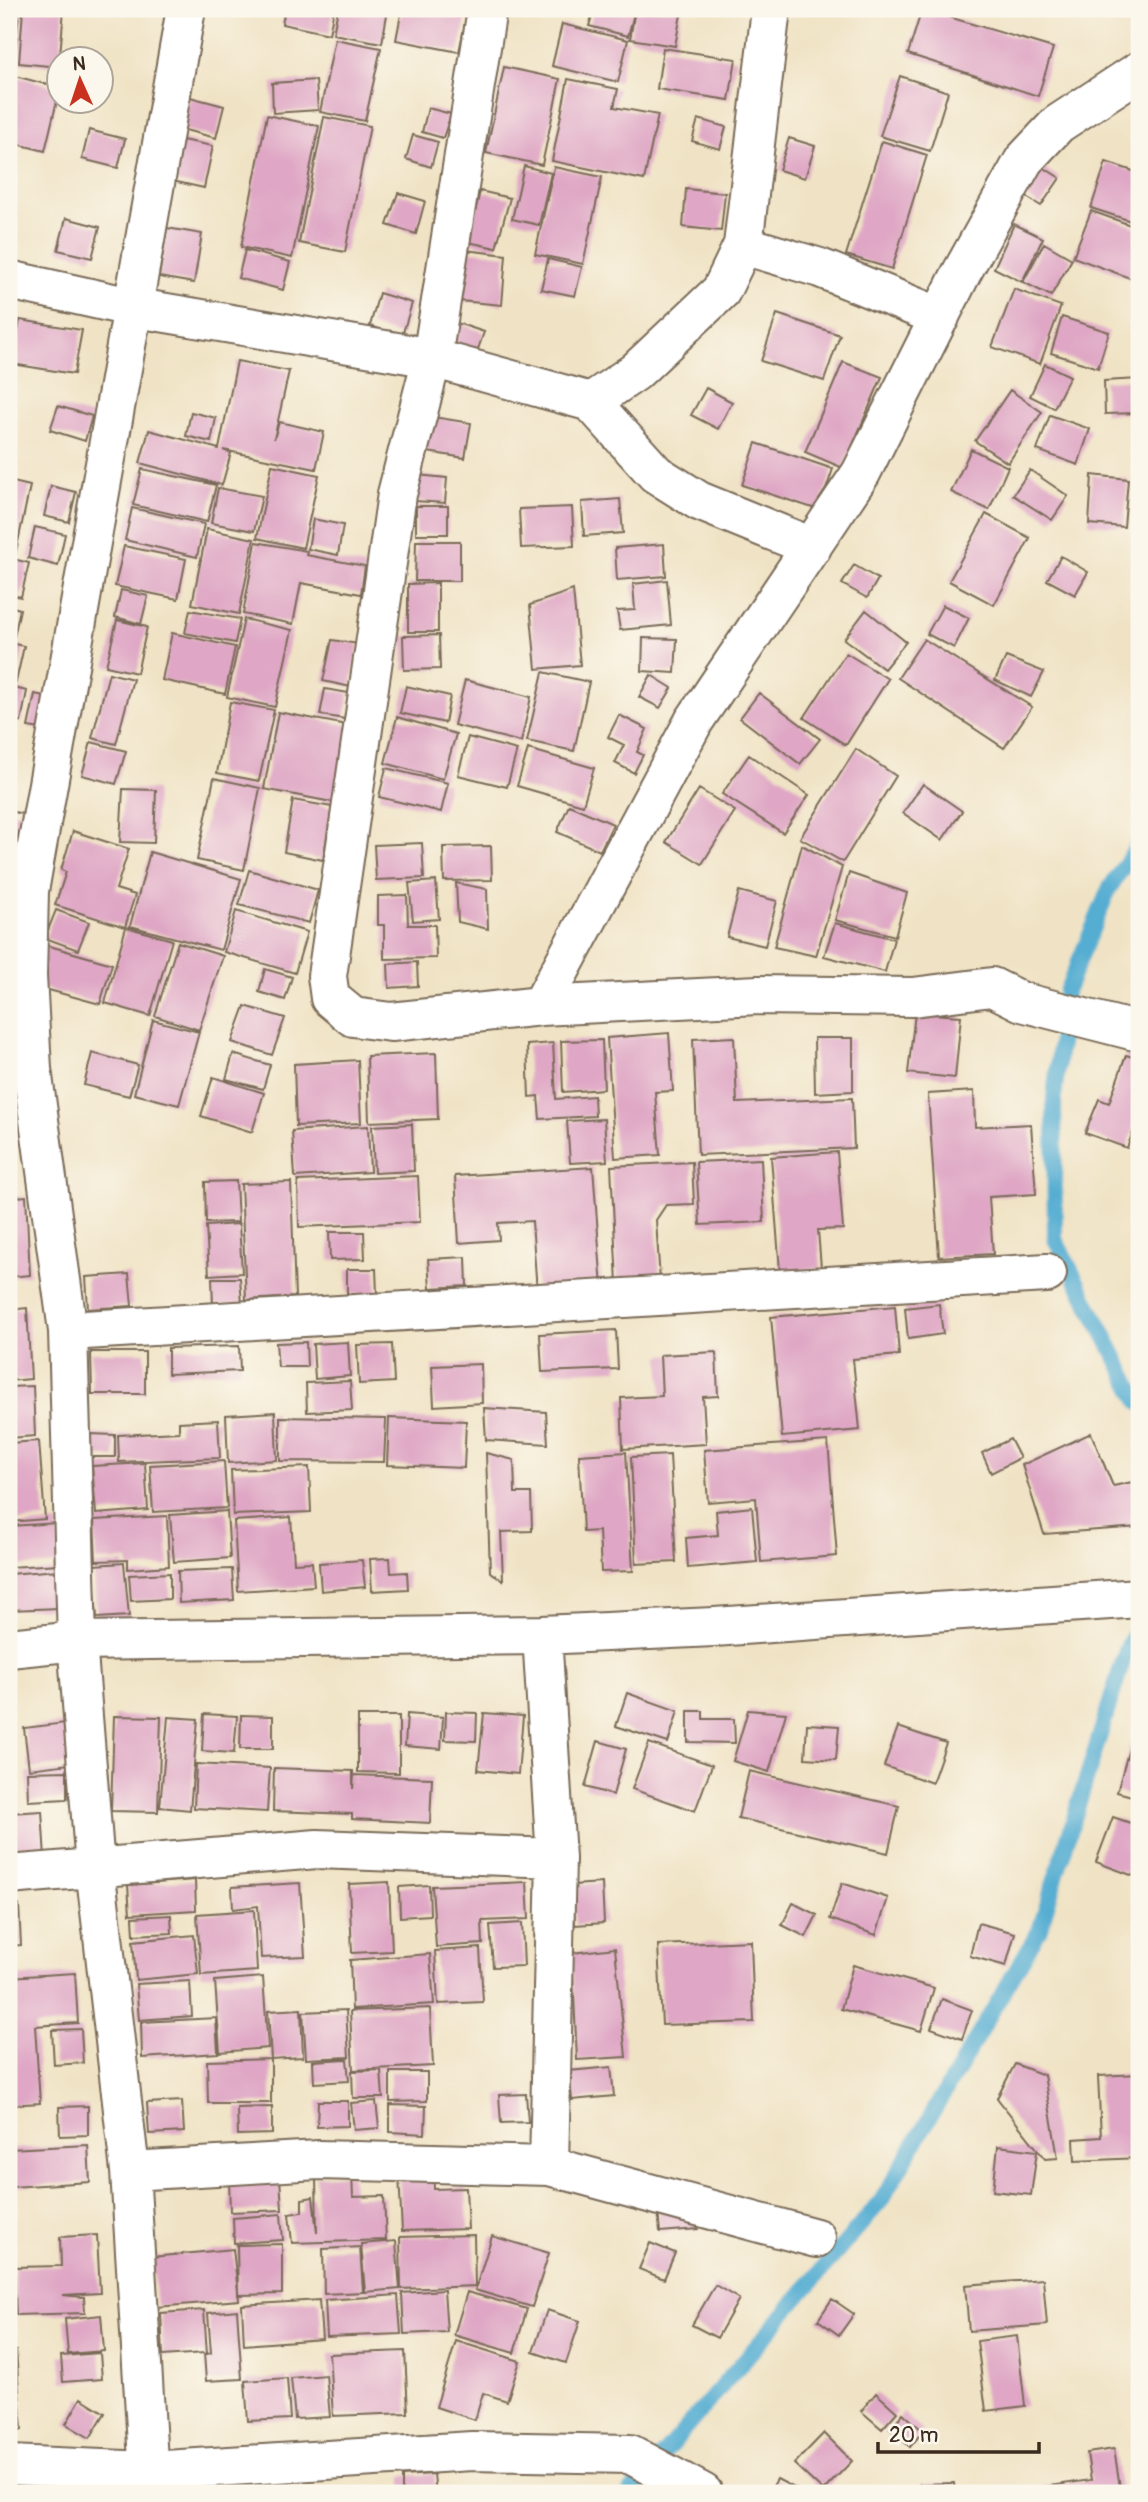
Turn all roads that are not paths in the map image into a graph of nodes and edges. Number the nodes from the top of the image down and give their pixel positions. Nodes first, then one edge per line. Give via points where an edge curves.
1 (186, 9) edge
2 (487, 9) edge
3 (771, 9) edge
4 (1139, 71) edge
5 (743, 245) junction
6 (9, 280) edge
7 (131, 307) junction
8 (940, 317) junction
9 (432, 358) junction
10 (591, 402) junction
11 (811, 547) junction
12 (541, 1006) junction
13 (1126, 1029) edge
14 (1047, 1273) dead end
15 (68, 1331) junction
16 (1139, 1598) edge
17 (542, 1635) junction
18 (77, 1641) junction
19 (9, 1647) edge
20 (556, 1858) junction
21 (95, 1867) junction
22 (9, 1875) edge
23 (549, 2166) junction
24 (130, 2171) junction
25 (816, 2238) dead end
26 (9, 2465) edge
27 (149, 2482) edge
28 (703, 2493) edge

1 - 7 street
2 - 9 street
3 - 5 street
4 - 8 street via 1058,124 1024,160
5 - 8 street via 820,268
5 - 10 street via 721,292 635,372
6 - 7 street
7 - 9 street
7 - 15 street via 29,891 32,1069
8 - 11 street via 861,473
9 - 10 street
9 - 12 street via 397,494 327,976 330,998 353,1017 391,1022
10 - 11 street via 656,474 699,501
11 - 12 street via 694,721
12 - 13 street via 758,995 913,997 992,987 1023,1002
14 - 15 street
15 - 18 street
16 - 17 street
17 - 18 street
17 - 20 street
18 - 19 street
18 - 21 street
20 - 21 street via 317,1849
20 - 23 street
21 - 22 street
21 - 24 street
23 - 24 street via 319,2160
23 - 25 street
24 - 27 street
26 - 27 street
27 - 28 street via 472,2451 630,2454

